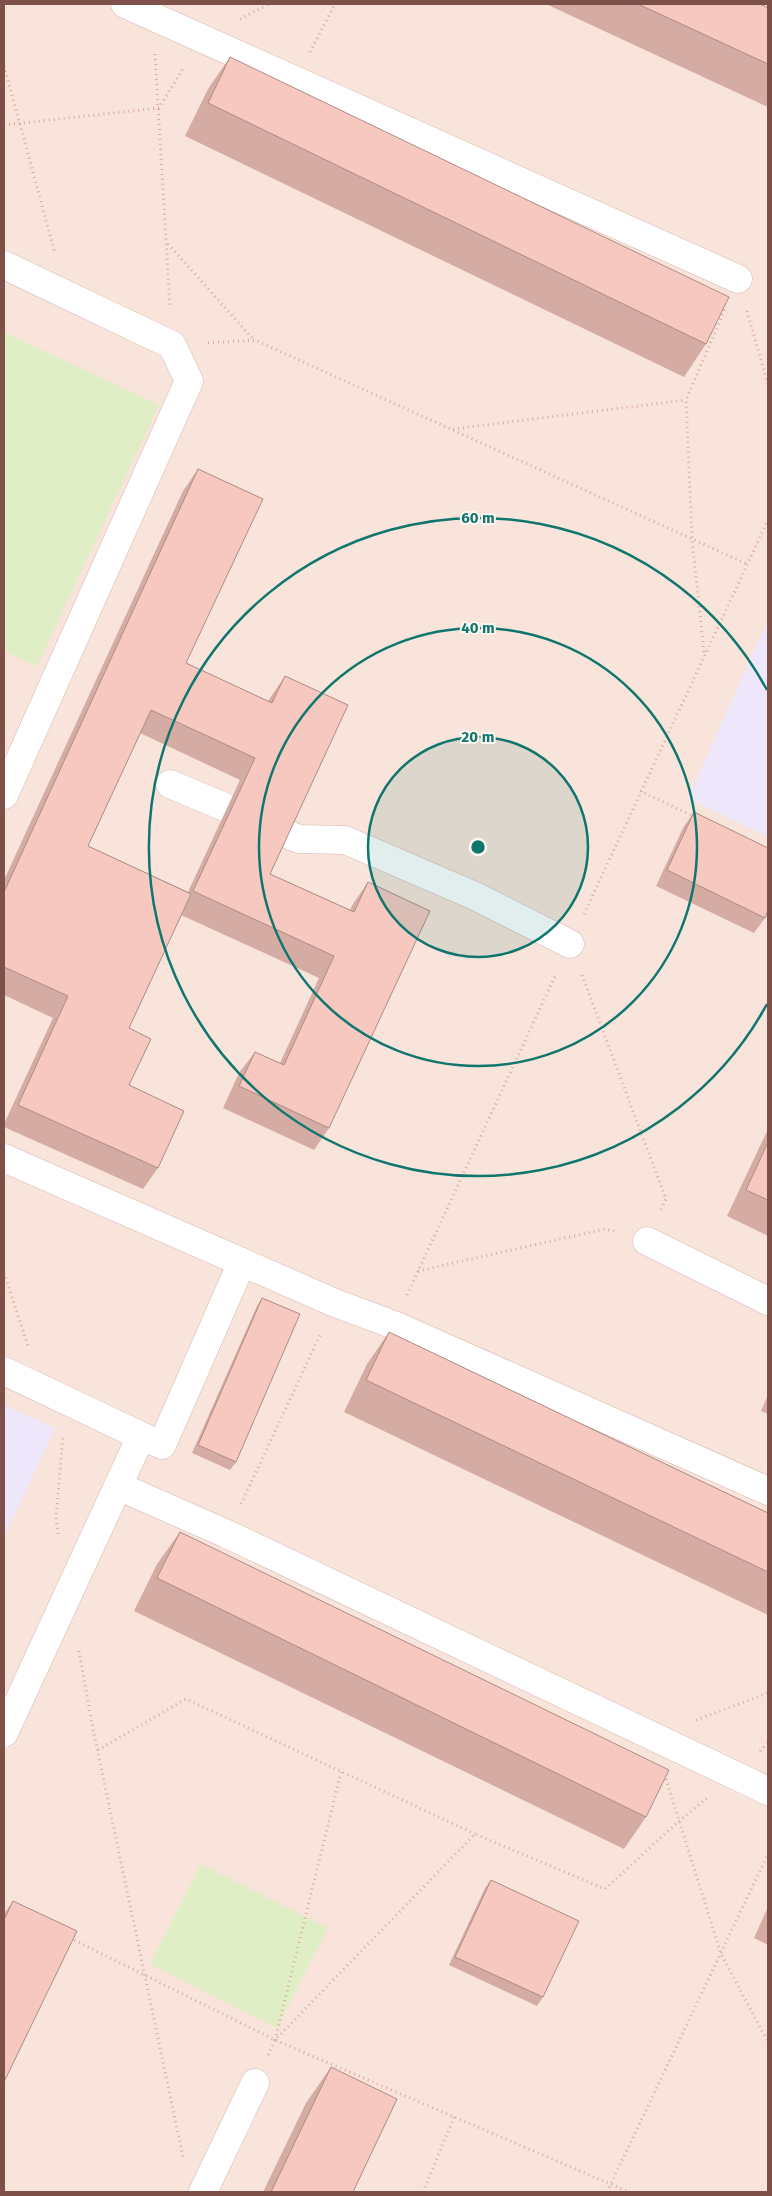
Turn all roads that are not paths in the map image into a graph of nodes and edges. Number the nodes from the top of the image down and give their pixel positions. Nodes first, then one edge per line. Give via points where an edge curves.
1 (124, 4) edge
2 (4, 265) edge
3 (738, 279) road end
4 (170, 784) dead end
5 (4, 795) edge
6 (226, 808) dead end
7 (284, 833) edge
8 (570, 944) road end
9 (4, 1158) edge
10 (647, 1241) road end
11 (242, 1262) junction
12 (768, 1301) edge
13 (4, 1371) edge
14 (141, 1436) junction
15 (118, 1486) junction
16 (768, 1491) edge
17 (4, 1733) edge
18 (768, 1791) edge
19 (255, 2083) road end
20 (203, 2192) edge

1 - 3 street
2 - 5 street via 172,345 189,381
4 - 6 street
7 - 8 street via 299,839 345,840 475,896
9 - 11 street
10 - 12 street
11 - 14 street via 162,1445
11 - 16 street via 394,1325
13 - 14 street
14 - 15 street
15 - 17 street
15 - 18 street
19 - 20 street

